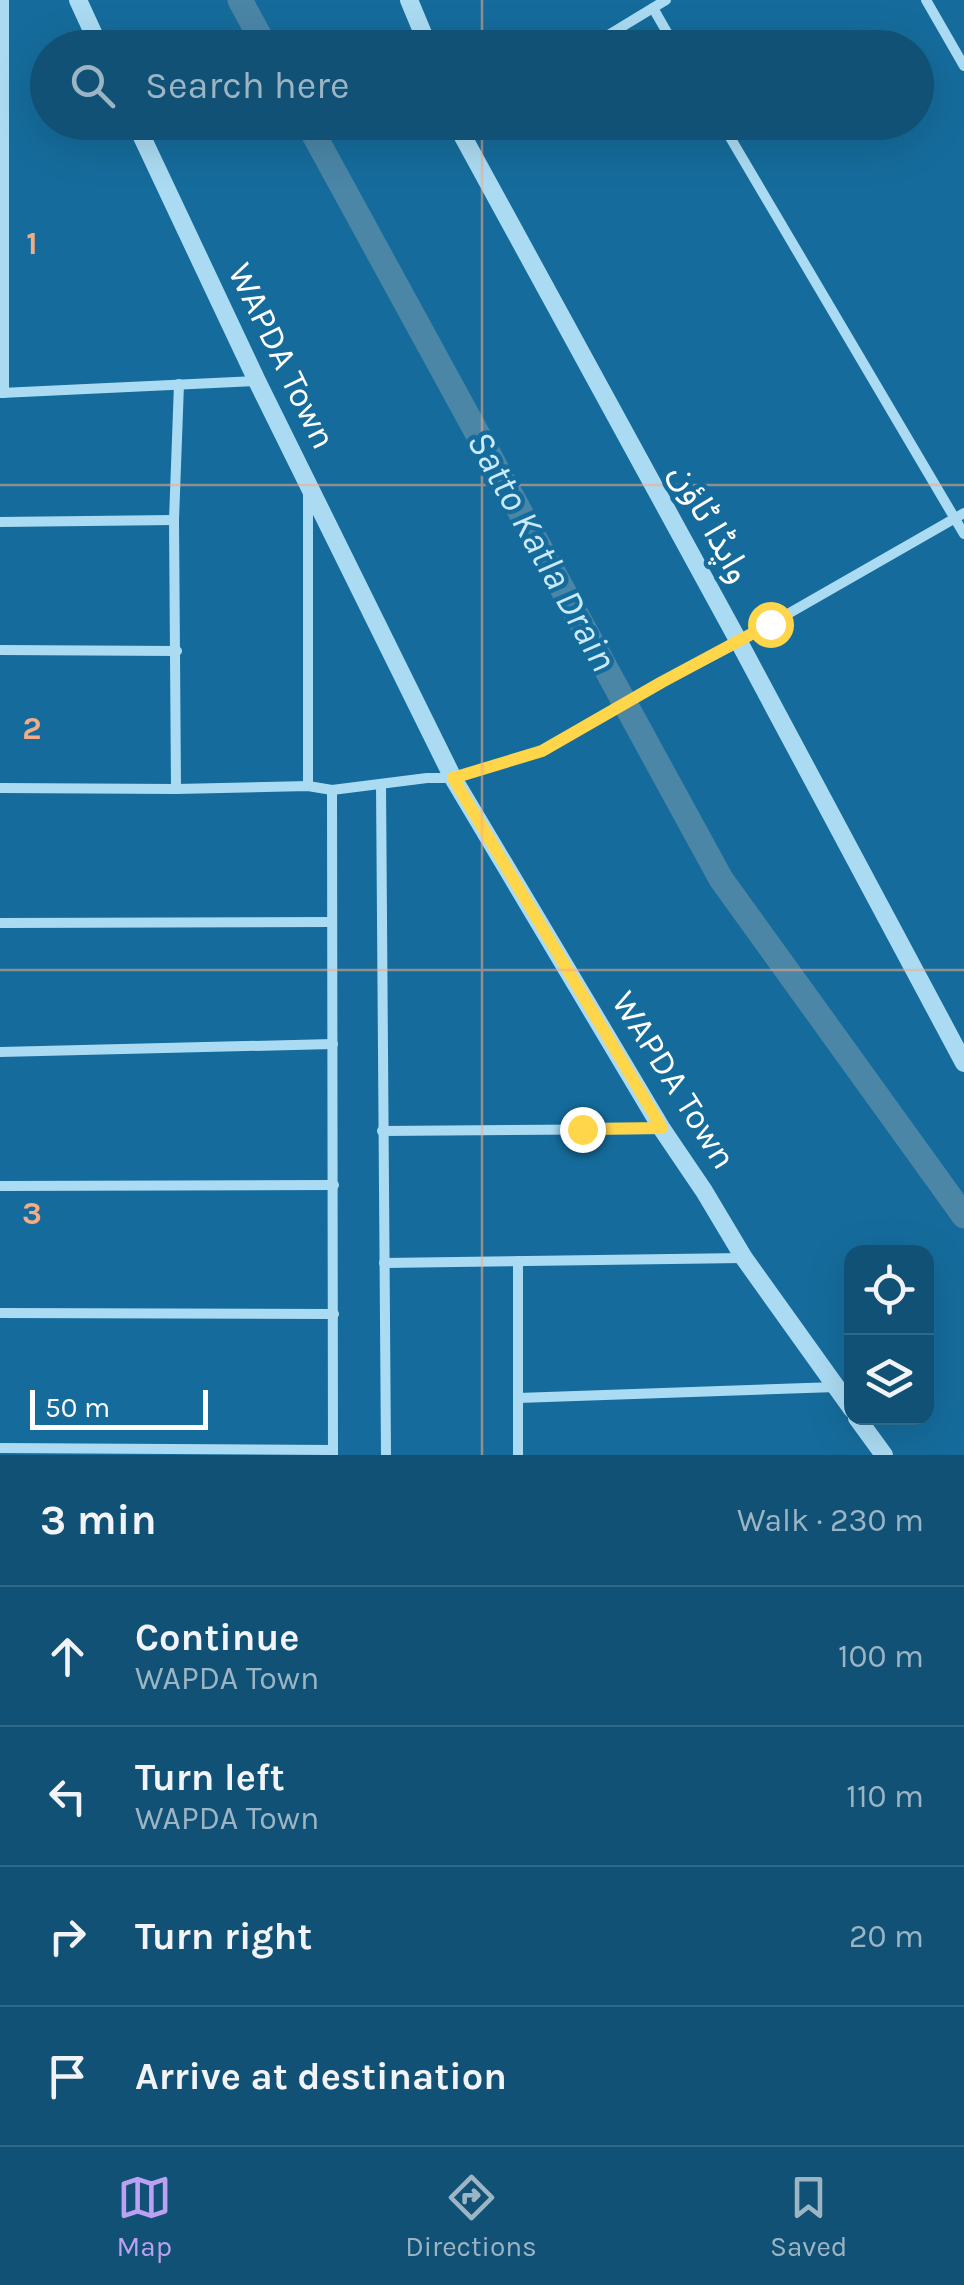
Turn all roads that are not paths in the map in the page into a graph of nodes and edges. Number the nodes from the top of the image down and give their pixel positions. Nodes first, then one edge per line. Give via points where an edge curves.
1 (4, 0) edge
2 (78, 0) edge
3 (410, 0) edge
4 (666, 0) edge
5 (926, 0) edge
6 (653, 8) junction
7 (92, 30) edge
8 (422, 30) edge
9 (617, 30) edge
10 (666, 30) edge
11 (964, 66) edge
12 (143, 140) edge
13 (467, 140) edge
14 (732, 140) edge
15 (257, 381) junction
16 (179, 384) junction
17 (2, 392) edge
18 (308, 484) junction
19 (959, 516) edge
20 (174, 520) junction
21 (0, 522) edge
22 (964, 534) edge
23 (739, 642) junction
24 (0, 650) edge
25 (176, 650) junction
26 (453, 778) junction
27 (381, 784) junction
28 (308, 786) junction
29 (0, 788) edge
30 (176, 788) junction
31 (332, 790) junction
32 (332, 922) junction
33 (0, 924) edge
34 (333, 1044) junction
35 (0, 1052) edge
36 (964, 1062) edge
37 (662, 1128) junction
38 (382, 1131) junction
39 (334, 1185) junction
40 (0, 1186) edge
41 (744, 1258) junction
42 (518, 1261) junction
43 (384, 1263) junction
44 (0, 1313) edge
45 (334, 1314) junction
46 (836, 1387) junction
47 (518, 1398) junction
48 (844, 1398) edge
49 (862, 1425) edge
50 (0, 1448) edge
51 (333, 1453) edge
52 (386, 1455) edge
53 (518, 1455) edge
54 (884, 1455) edge

1 - 17 street
2 - 7 street
3 - 8 street
4 - 6 street
5 - 11 street
6 - 9 street
6 - 10 street
12 - 15 street, WAPDA Town
13 - 23 street, واپڈا ٹاؤن
14 - 19 street
15 - 16 street
15 - 18 street, WAPDA Town
16 - 17 street
16 - 20 street
18 - 26 street, WAPDA Town
18 - 28 street
19 - 22 street
19 - 23 street
20 - 21 street
20 - 25 street
23 - 26 street via 542,751
23 - 36 street, واپڈا ٹاؤن
24 - 25 street
25 - 30 street
26 - 27 street
26 - 37 street, WAPDA Town
27 - 31 street
27 - 38 street
28 - 30 street
28 - 31 street
29 - 30 street
31 - 32 street
32 - 33 street
32 - 34 street
34 - 35 street
34 - 39 street
37 - 38 street
37 - 41 street, WAPDA Town
38 - 43 street
39 - 40 street
39 - 45 street
41 - 42 street
41 - 46 street, WAPDA Town
42 - 43 street
42 - 47 street
43 - 52 street
44 - 45 street
45 - 51 street
46 - 47 street
46 - 48 street, WAPDA Town
47 - 53 street
49 - 54 street
50 - 51 street

